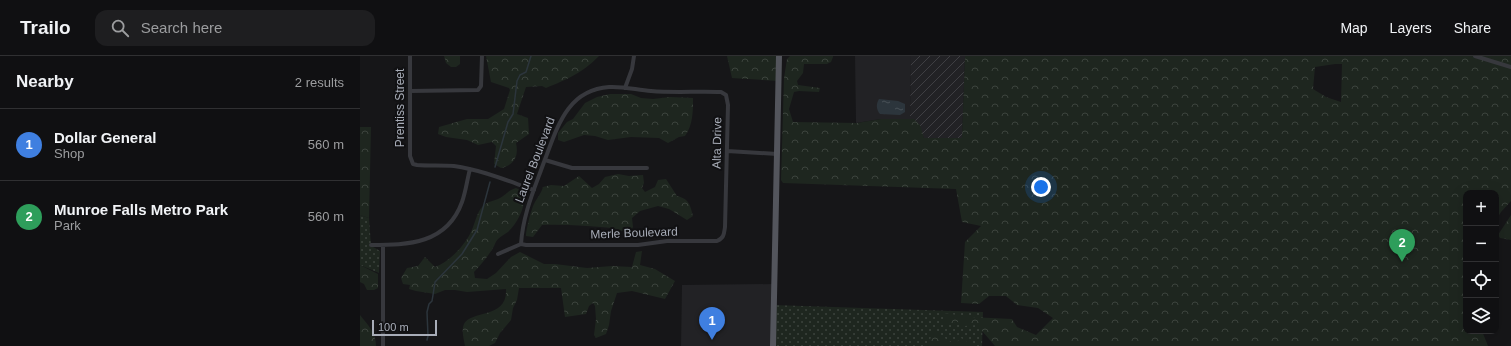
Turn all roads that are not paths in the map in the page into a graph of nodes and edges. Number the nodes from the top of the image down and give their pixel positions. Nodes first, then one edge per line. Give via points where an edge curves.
1 (410, 56) edge
2 (482, 56) edge
3 (634, 56) edge
4 (779, 56) edge
5 (1475, 56) edge
6 (1511, 67) edge
7 (625, 88) junction
8 (410, 91) junction
9 (705, 91) joint
10 (727, 151) junction
11 (777, 154) junction
12 (545, 160) junction
13 (647, 168) dead end
14 (470, 169) junction
15 (534, 190) junction
16 (725, 213) joint
17 (520, 244) junction
18 (371, 245) dead end
19 (383, 245) junction
20 (498, 254) dead end
21 (383, 346) edge
22 (773, 346) edge

1 - 8 street, Prentiss Street
2 - 8 street via 482,86 478,90
3 - 7 street
4 - 11 main road
5 - 6 street
7 - 9 street, Laurel Boulevard
7 - 12 street, Laurel Boulevard via 610,87 593,91 571,105 560,122
8 - 14 street, Prentiss Street via 413,164
9 - 10 street, Alta Drive via 722,92 728,98
10 - 11 street
10 - 16 street, Alta Drive
11 - 22 main road
12 - 13 street via 572,168
12 - 15 street, Laurel Boulevard
14 - 15 street
14 - 19 street via 460,205 442,229 419,242
15 - 17 street, Laurel Boulevard via 523,220
16 - 17 street, Merle Boulevard via 723,238 717,241 667,241 638,245
17 - 20 street, Merle Boulevard
18 - 19 street
19 - 21 street

